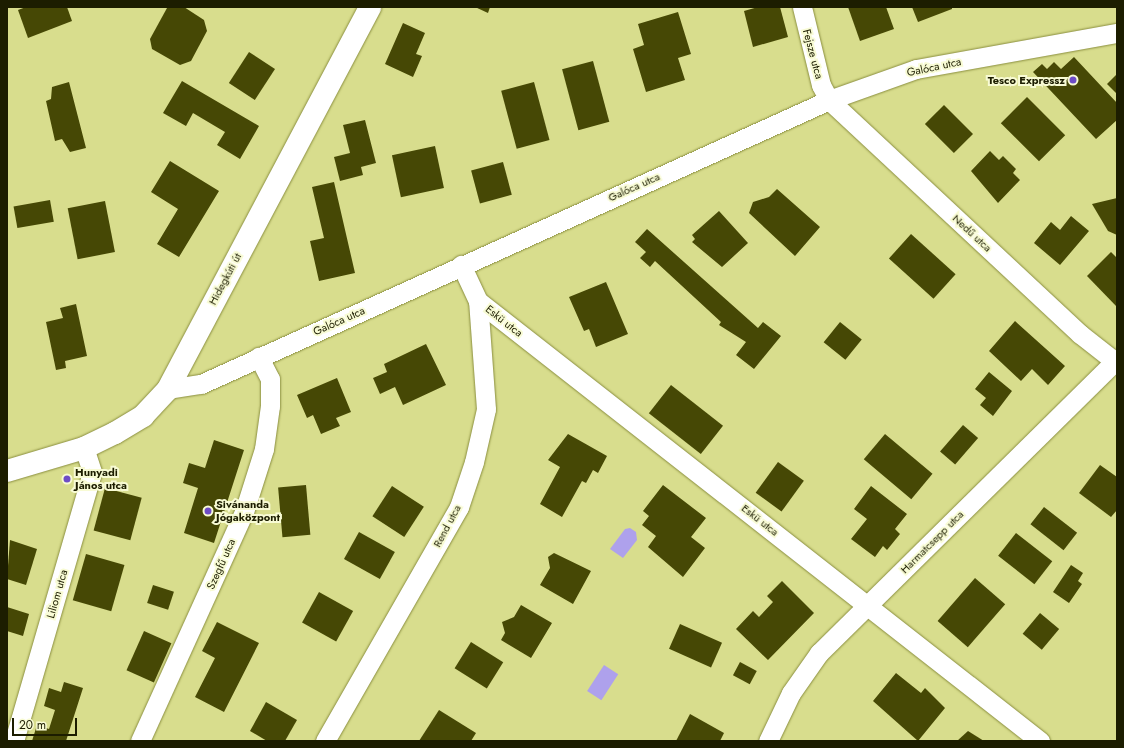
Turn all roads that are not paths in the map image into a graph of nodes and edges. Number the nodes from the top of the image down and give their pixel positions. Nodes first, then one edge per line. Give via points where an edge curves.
1 (370, 7) edge
2 (802, 7) edge
3 (1117, 33) edge
4 (829, 100) junction
5 (461, 265) junction
6 (478, 301) junction
7 (259, 357) junction
8 (1116, 361) edge
9 (168, 389) junction
10 (84, 448) junction
11 (7, 471) edge
12 (868, 604) junction
13 (14, 741) edge
14 (140, 741) edge
15 (325, 741) edge
16 (768, 741) edge
17 (1040, 741) edge

1 - 9 main road, Hidegkúti út
2 - 4 street, Fejsze utca via 821,85
3 - 4 street, Galóca utca via 916,69
4 - 5 street, Galóca utca
4 - 8 street, Nedű utca via 1080,334
5 - 6 street, Rend utca
5 - 7 street, Galóca utca
6 - 12 street, Eskü utca
6 - 15 street, Rend utca via 486,409 459,507
7 - 9 street, Galóca utca via 200,384
7 - 14 street, Szegfű utca via 270,379 270,406 264,449 244,512
8 - 12 street, Harmatcsepp utca
9 - 10 main road, Hidegkúti út via 143,416
10 - 11 main road, Hidegkúti út
10 - 13 street, Liliom utca via 92,472
12 - 16 street, Harmatcsepp utca via 820,653 791,693
12 - 17 street, Eskü utca

